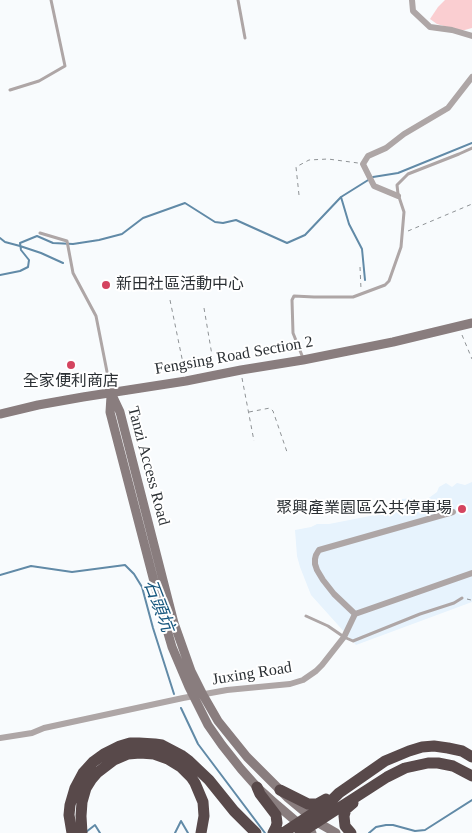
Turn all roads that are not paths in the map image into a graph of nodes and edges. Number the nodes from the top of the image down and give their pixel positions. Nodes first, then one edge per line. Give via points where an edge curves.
1 (51, 0) edge
2 (238, 0) edge
3 (412, 0) edge
4 (472, 36) edge
5 (246, 38) dead end
6 (472, 77) edge
7 (10, 90) dead end
8 (472, 148) edge
9 (398, 196) junction
10 (40, 233) dead end
11 (472, 323) edge
12 (303, 360) junction
13 (111, 393) junction
14 (0, 414) edge
15 (453, 512) dead end
16 (472, 573) edge
17 (462, 598) road end
18 (355, 614) junction
19 (306, 616) dead end
20 (344, 637) junction
21 (203, 695) junction
22 (193, 697) junction
23 (0, 738) edge
24 (472, 757) edge
25 (472, 776) edge
26 (257, 787) junction
27 (280, 790) junction
28 (339, 793) junction
29 (359, 796) junction
30 (313, 819) junction
31 (304, 830) edge
32 (72, 833) edge
33 (82, 833) edge
34 (201, 833) edge
35 (256, 833) edge
36 (273, 833) edge
37 (283, 833) edge
38 (336, 833) edge
39 (351, 833) edge

1 - 7 lane via 66,66 39,81
2 - 5 lane
3 - 4 street via 413,11 430,27
6 - 9 street via 448,108 368,156 363,164 374,186
8 - 9 lane via 408,174 397,185
9 - 12 lane via 404,212 401,247 385,285 353,297 294,296 293,333
10 - 13 lane via 67,241 73,273 96,316
11 - 12 street, Fengsing Road Section 2
12 - 13 street, Fengsing Road Section 2
13 - 14 street, Fengsing Road Section 2
13 - 21 street, Tanzi Access Road via 120,412 173,618
13 - 22 street, Tanzi Access Road via 110,412 162,616
15 - 18 street via 319,550 315,559 316,570
16 - 18 street
17 - 20 lane via 353,641
18 - 20 street, Juxing Road
19 - 20 lane
20 - 21 street, Juxing Road via 316,671 303,680
21 - 22 street, Juxing Road
21 - 27 street, Tanzi Access Road via 236,745
22 - 23 street, Juxing Road
22 - 26 street, Tanzi Access Road via 222,745
24 - 28 highway via 448,748 422,747 385,761
25 - 29 highway via 453,766 415,765 394,773
26 - 31 street, Tanzi Access Road
26 - 36 highway via 276,815
27 - 28 highway via 312,804
27 - 30 street, Tanzi Access Road
28 - 30 highway
29 - 30 highway
29 - 39 highway via 345,812 344,824
30 - 31 highway
30 - 38 street, Tanzi Access Road
31 - 37 highway
32 - 35 highway via 70,805 83,773 104,754 120,746 139,743 162,745 189,761
33 - 34 highway via 82,802 91,780 114,760 140,753 168,759 191,777 203,802

